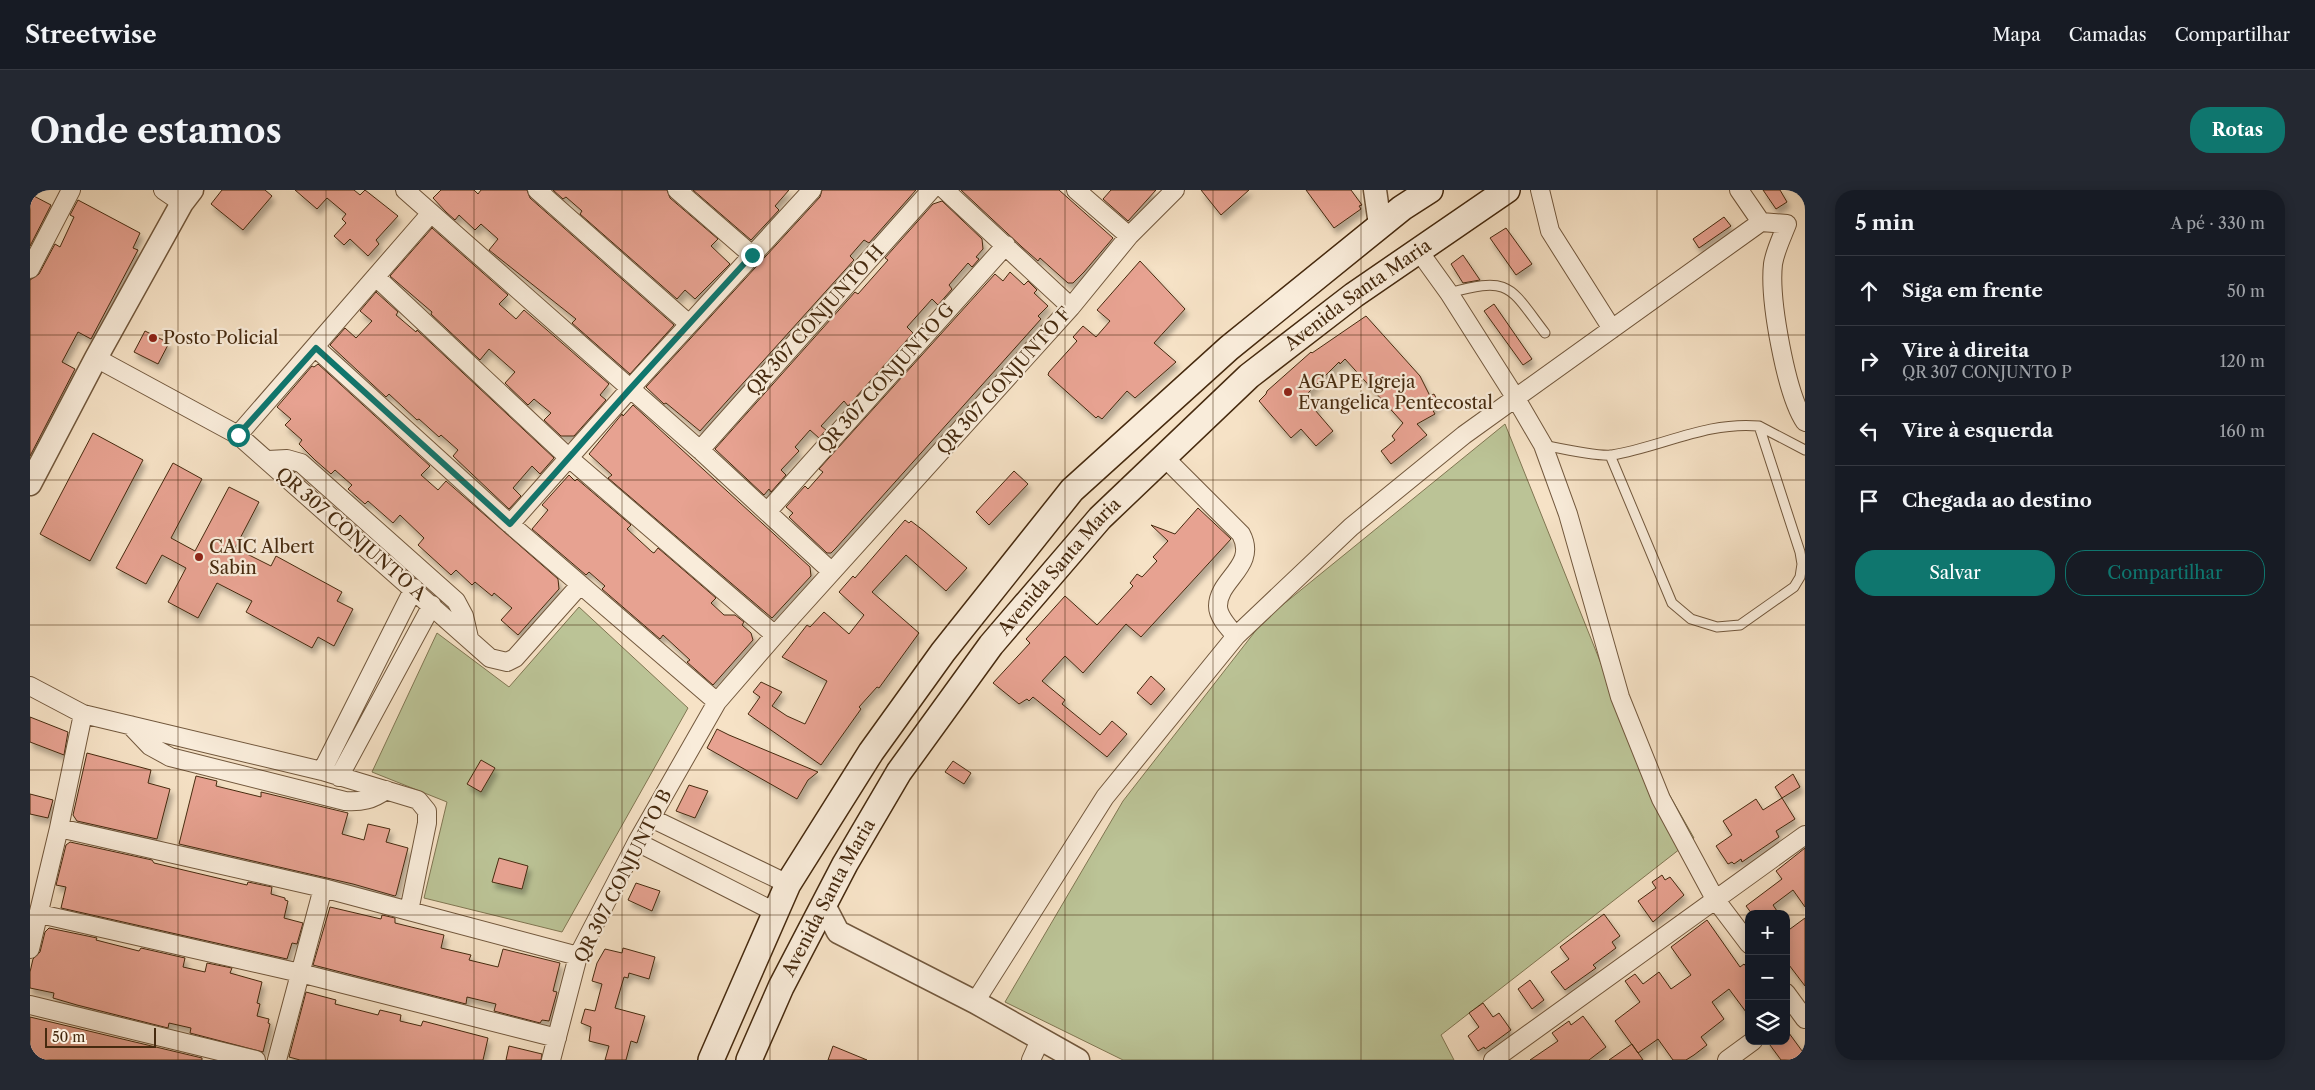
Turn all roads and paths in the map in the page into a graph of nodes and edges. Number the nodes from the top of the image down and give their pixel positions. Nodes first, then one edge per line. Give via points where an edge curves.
1 (71, 190) edge
2 (163, 190) edge
3 (406, 190) edge
4 (537, 190) edge
5 (677, 190) edge
6 (812, 190) edge
7 (931, 190) edge
8 (946, 190) edge
9 (1076, 190) edge
10 (1175, 190) edge
11 (1375, 190) edge
12 (1430, 190) edge
13 (1507, 190) edge
14 (1540, 190) edge
15 (1740, 190) edge
16 (187, 197) edge
17 (1402, 208) junction
18 (431, 213) junction
19 (1761, 222) junction
20 (1380, 226) junction
21 (1129, 236) junction
22 (1006, 245) junction
23 (1418, 250) junction
24 (752, 255) junction
25 (30, 269) edge
26 (377, 278) junction
27 (1449, 293) junction
28 (1071, 307) junction
29 (689, 324) junction
30 (1612, 330) junction
31 (1545, 334) dead end
32 (316, 348) junction
33 (1228, 348) junction
34 (96, 358) junction
35 (1249, 376) junction
36 (629, 390) junction
37 (1515, 397) junction
38 (1805, 422) edge
39 (1759, 426) junction
40 (238, 435) junction
41 (1542, 445) junction
42 (700, 450) junction
43 (1805, 450) edge
44 (1610, 455) junction
45 (1164, 456) junction
46 (569, 458) junction
47 (268, 460) junction
48 (30, 484) edge
49 (767, 512) junction
50 (510, 524) junction
51 (832, 572) junction
52 (580, 585) junction
53 (414, 588) junction
54 (432, 605) junction
55 (774, 635) junction
56 (1236, 636) junction
57 (469, 638) junction
58 (944, 652) junction
59 (30, 686) edge
60 (717, 702) junction
61 (83, 714) junction
62 (129, 725) junction
63 (920, 743) junction
64 (871, 752) junction
65 (322, 771) junction
66 (899, 772) junction
67 (339, 777) junction
68 (386, 790) junction
69 (651, 818) junction
70 (59, 828) junction
71 (1805, 835) edge
72 (637, 842) junction
73 (788, 884) junction
74 (323, 888) junction
75 (1715, 899) junction
76 (824, 905) junction
77 (409, 911) junction
78 (774, 912) junction
79 (40, 914) junction
80 (838, 932) junction
81 (1745, 939) edge
82 (805, 941) junction
83 (30, 949) edge
84 (578, 956) junction
85 (300, 974) junction
86 (1790, 999) edge
87 (975, 1002) junction
88 (30, 1005) edge
89 (1799, 1012) edge
90 (557, 1038) junction
91 (1040, 1040) junction
92 (1748, 1045) edge
93 (256, 1060) edge
94 (277, 1060) edge
95 (550, 1060) edge
96 (711, 1060) edge
97 (749, 1060) edge
98 (1031, 1060) edge
99 (1078, 1060) edge
100 (1493, 1060) edge
101 (1727, 1060) edge

1 - 25 street
2 - 16 street
3 - 18 street
4 - 29 street
5 - 24 street
6 - 24 street
7 - 42 street, QR 307 CONJUNTO H
8 - 22 street
9 - 21 street
10 - 21 street, QR 307 CONJUNTO F
11 - 17 street
11 - 20 street
12 - 17 main road, Avenida Santa Maria
13 - 23 main road, Avenida Santa Maria
14 - 30 street via 1550,231
15 - 19 street
16 - 34 street
17 - 20 main road, Avenida Santa Maria
18 - 26 street
18 - 36 street
19 - 30 street
19 - 38 street via 1787,224 1773,262 1772,293 1788,376
20 - 33 main road, Avenida Santa Maria
21 - 28 street, QR 307 CONJUNTO F
22 - 28 street
22 - 49 street, QR 307 CONJUNTO G
23 - 27 street
23 - 35 main road, Avenida Santa Maria
24 - 29 street
26 - 32 street
26 - 46 street
27 - 31 lane via 1480,285 1504,287 1514,293
27 - 37 street
28 - 51 street, QR 307 CONJUNTO F
29 - 36 street
30 - 37 street
32 - 40 street
32 - 50 street
33 - 35 main road
33 - 58 main road, Avenida Santa Maria via 1072,490
34 - 40 street, QR 307 CONJUNTO A
34 - 48 street
35 - 45 main road, Avenida Santa Maria
36 - 42 street
36 - 46 street
37 - 41 street
37 - 56 street via 1351,527
39 - 43 lane
39 - 44 lane via 1735,425 1693,433
39 - 44 lane via 1802,564 1794,588 1740,625 1717,627 1691,619 1672,603
40 - 47 street, QR 307 CONJUNTO A
41 - 44 lane
41 - 75 street via 1568,514 1620,697 1661,800
42 - 49 street
45 - 56 street via 1242,534 1246,551 1218,606 1220,616
45 - 63 main road, Avenida Santa Maria via 1100,518 992,644
46 - 50 street
46 - 55 street
47 - 53 street, QR 307 CONJUNTO A
47 - 57 street via 286,459 301,463 449,594 461,608
49 - 51 street
50 - 52 street
51 - 55 street, QR 307 CONJUNTO F
52 - 57 street, QR 307 CONJUNTO A via 515,658 507,662 490,658
52 - 60 street
53 - 54 street, QR 307 CONJUNTO A
53 - 65 street
54 - 57 street, QR 307 CONJUNTO A
54 - 67 street
55 - 60 street, QR 307 CONJUNTO B
56 - 87 street via 1105,797
58 - 63 main road via 906,726
58 - 64 main road, Avenida Santa Maria
59 - 61 street
60 - 69 street, QR 307 CONJUNTO B
61 - 62 street
61 - 70 street
62 - 65 street
62 - 68 street via 150,746 170,758 232,774 345,801 372,800
63 - 66 main road, Avenida Santa Maria
64 - 66 main road via 891,763
64 - 73 main road, Avenida Santa Maria
65 - 67 street
66 - 76 main road, Avenida Santa Maria
67 - 68 street
68 - 77 street via 418,800 426,811 427,823
69 - 72 street, QR 307 CONJUNTO B
69 - 73 street
70 - 74 street
70 - 79 street
71 - 75 street
72 - 78 street
72 - 84 street, QR 307 CONJUNTO B
73 - 78 main road, Avenida Santa Maria
74 - 77 street
74 - 85 street
75 - 81 street
75 - 100 street
76 - 80 street
76 - 82 main road, Avenida Santa Maria
77 - 84 street
78 - 96 main road, Avenida Santa Maria
79 - 83 street
79 - 85 street
80 - 82 street
80 - 87 street
82 - 97 main road, Avenida Santa Maria via 781,986
84 - 90 street, QR 307 CONJUNTO B
85 - 90 street
85 - 94 street
86 - 89 street
87 - 91 street
88 - 93 street
90 - 95 street, QR 307 CONJUNTO B
91 - 98 street
91 - 99 street
92 - 101 street

